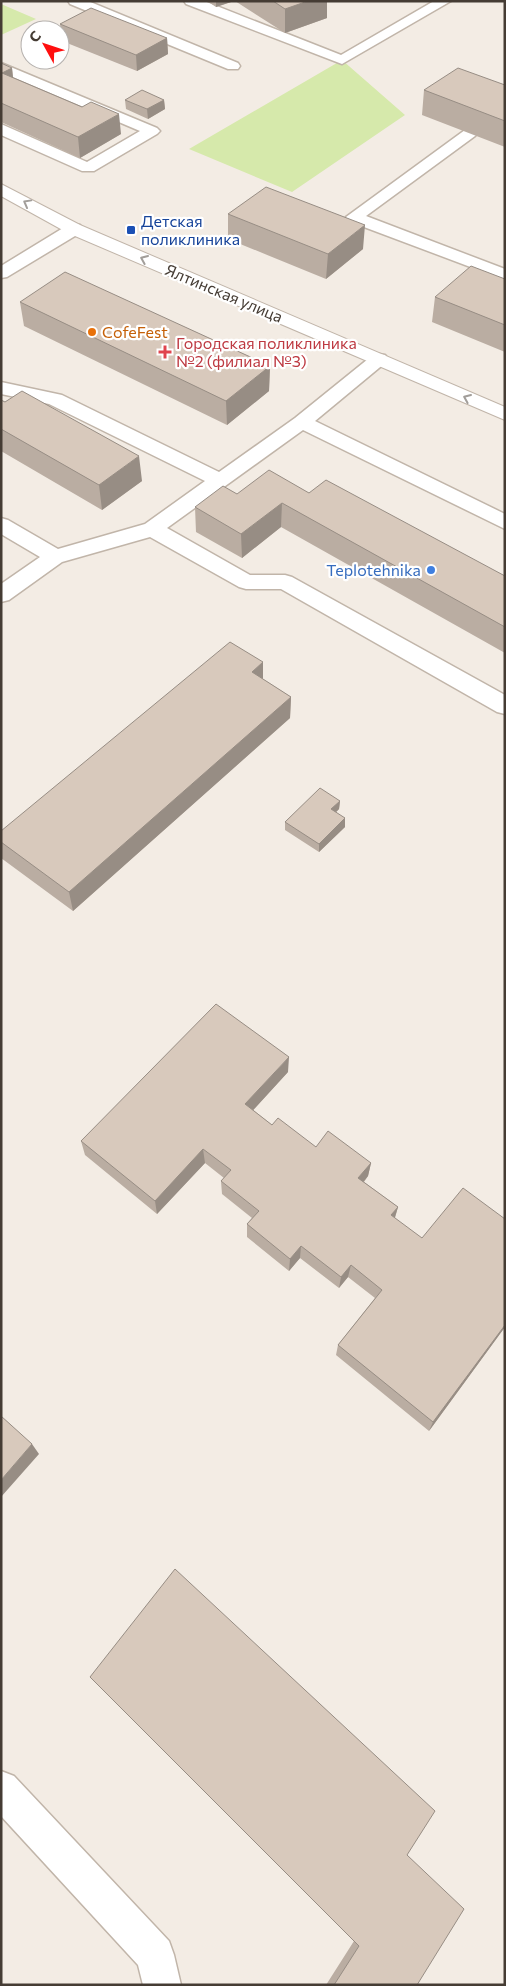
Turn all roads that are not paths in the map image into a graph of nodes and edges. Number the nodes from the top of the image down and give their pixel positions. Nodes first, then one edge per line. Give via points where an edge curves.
1 (75, 1) edge
2 (191, 1) edge
3 (444, 1) edge
4 (1, 66) edge
5 (233, 66) dead end
6 (1, 129) edge
7 (470, 133) edge
8 (1, 189) edge
9 (74, 229) junction
10 (1, 273) edge
11 (505, 275) edge
12 (378, 359) junction
13 (1, 388) edge
14 (505, 414) edge
15 (302, 422) junction
16 (219, 480) junction
17 (505, 522) edge
18 (1, 525) edge
19 (152, 529) junction
20 (55, 557) junction
21 (1, 595) edge
22 (505, 706) edge
23 (1, 1789) edge
24 (162, 1985) edge

1 - 5 lane
2 - 3 lane via 342,60
4 - 6 lane via 152,131 88,168
7 - 11 lane via 354,217
9 -> 8 street, Ялтинская улица
9 - 10 lane
12 -> 9 street, Ялтинская улица
14 -> 12 street, Ялтинская улица
12 - 15 lane
13 - 16 lane via 55,399
15 - 16 lane
15 - 17 lane
16 - 19 lane
18 - 20 lane
19 - 20 lane
19 - 22 lane via 246,582 284,582
20 - 21 lane
23 - 24 lane via 155,1955

